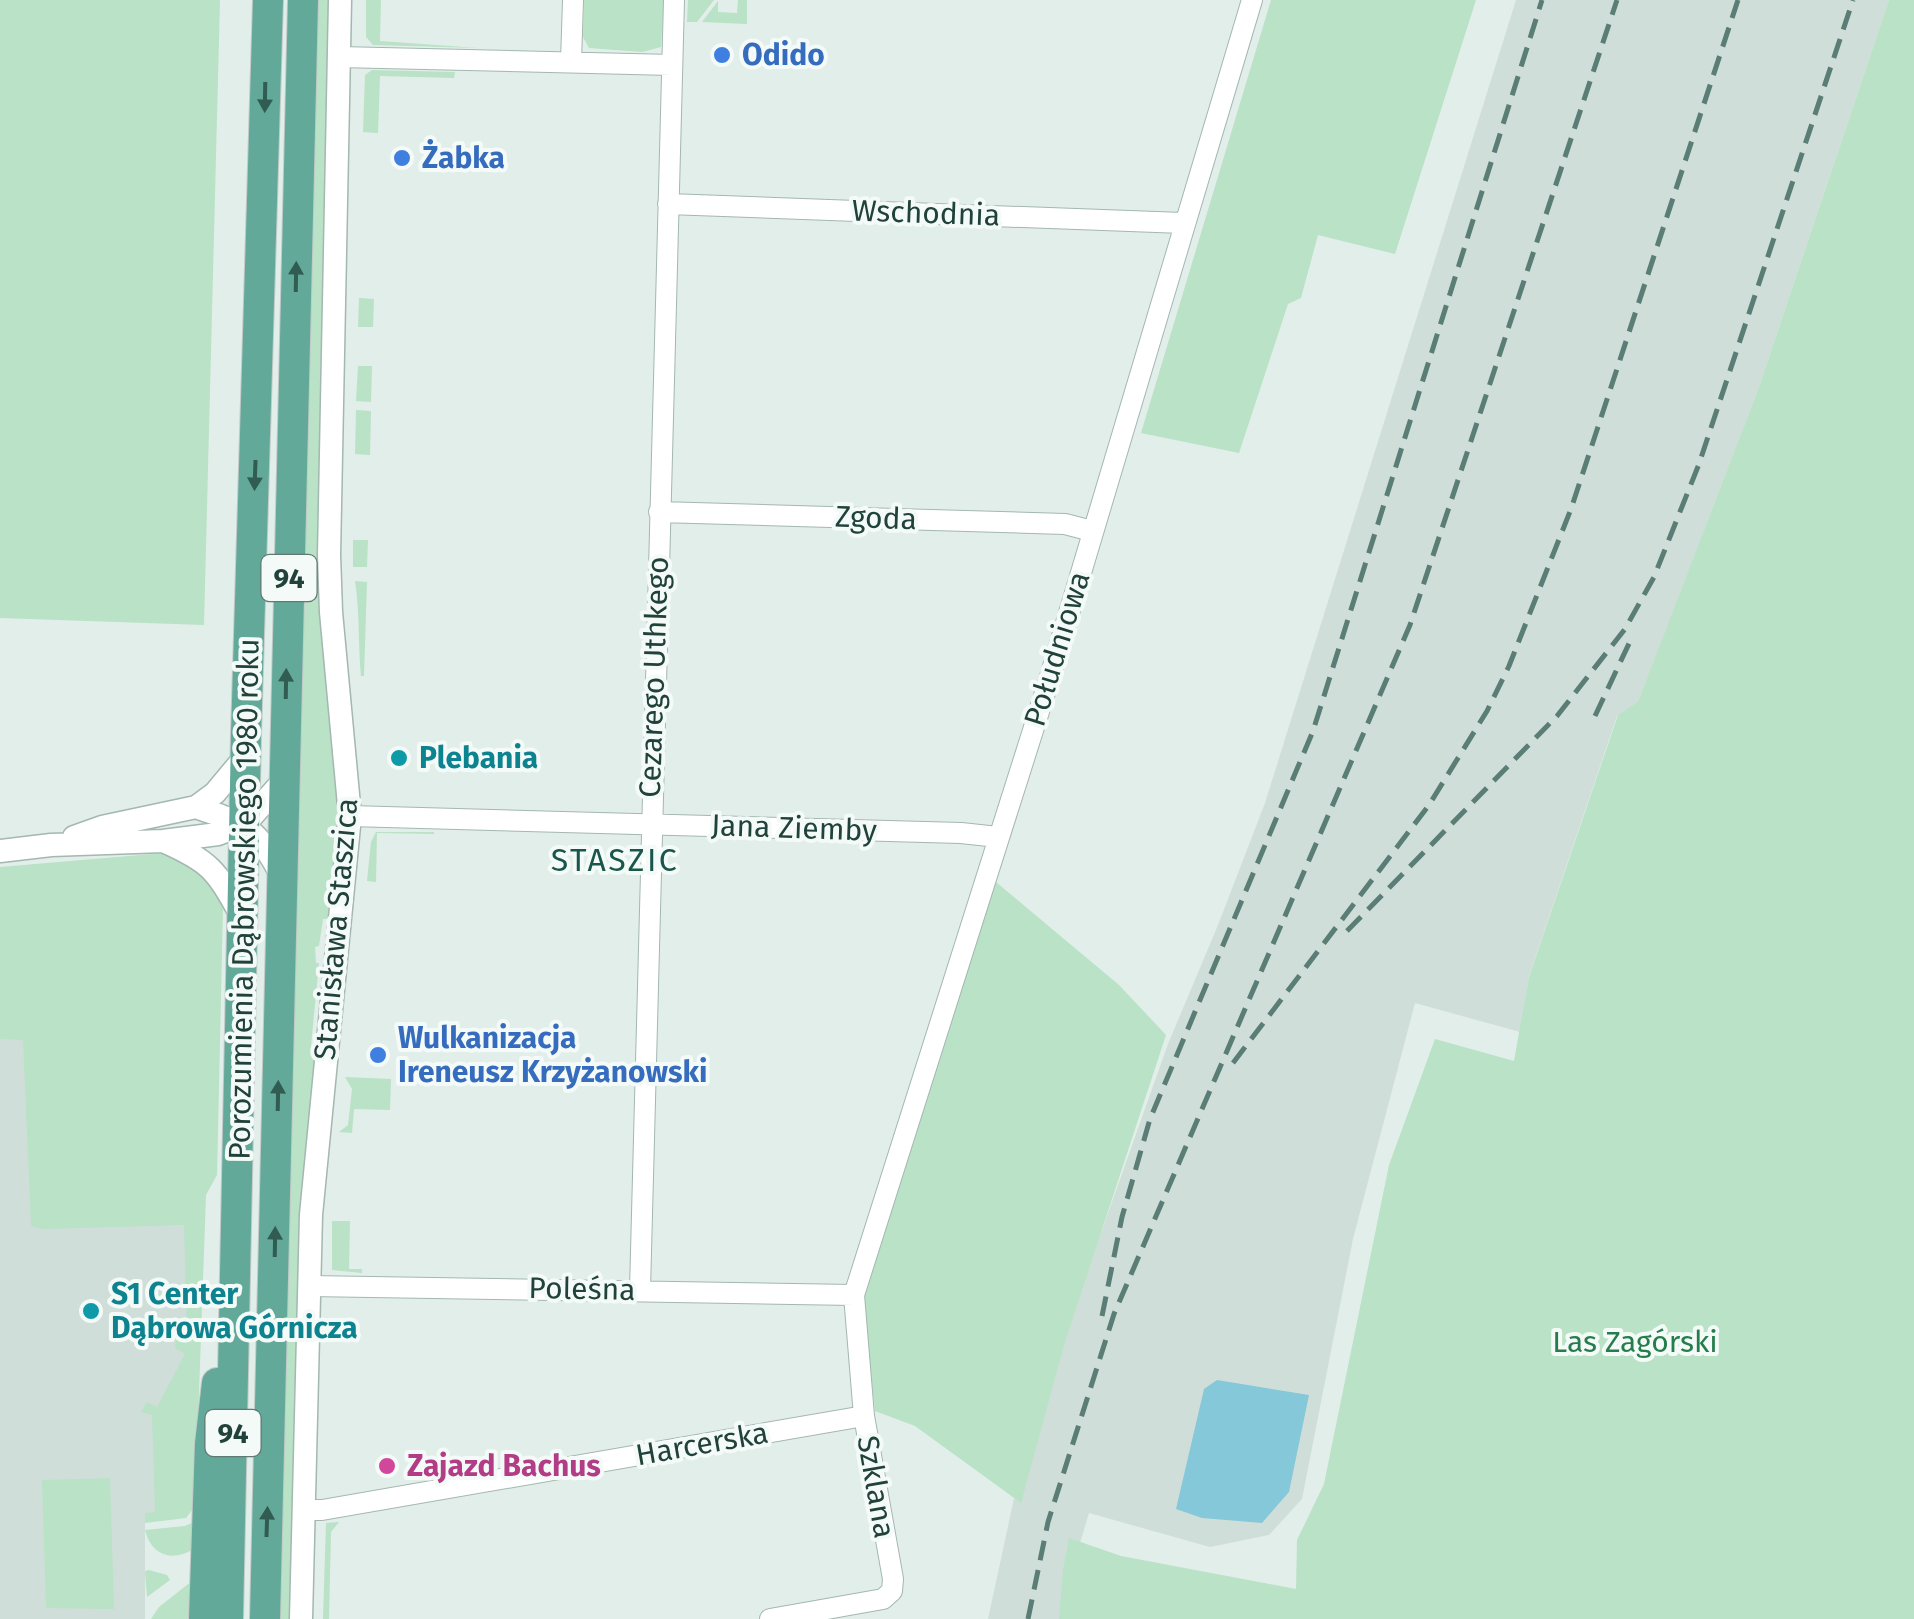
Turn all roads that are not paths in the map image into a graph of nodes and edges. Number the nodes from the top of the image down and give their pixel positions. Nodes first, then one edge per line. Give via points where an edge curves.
1 (268, 0) edge
2 (304, 0) edge
3 (340, 0) edge
4 (572, 0) edge
5 (674, 0) edge
6 (1252, 0) edge
7 (339, 57) junction
8 (571, 62) junction
9 (672, 65) junction
10 (668, 204) junction
11 (1183, 223) junction
12 (659, 512) junction
13 (1092, 531) junction
14 (245, 757) junction
15 (283, 781) junction
16 (196, 807) junction
17 (350, 816) junction
18 (650, 823) junction
19 (245, 824) junction
20 (998, 837) junction
21 (163, 841) junction
22 (51, 845) junction
23 (0, 851) edge
24 (283, 878) junction
25 (244, 921) junction
26 (236, 1277) junction
27 (309, 1286) junction
28 (640, 1290) junction
29 (854, 1295) junction
30 (864, 1416) junction
31 (303, 1510) junction
32 (808, 1616) edge
33 (204, 1619) edge
34 (228, 1619) edge
35 (264, 1619) edge
36 (301, 1619) edge
37 (770, 1619) edge

1 -> 14 main road, Porozumienia Dąbrowskiego 1980 roku / 94
15 -> 2 main road, Porozumienia Dąbrowskiego 1980 roku / 94
3 - 7 street, Stanisława Staszica
4 - 8 street
5 - 9 street, Cezarego Uthkego
6 - 11 street, Południowa
7 - 8 street
7 - 17 street, Stanisława Staszica via 329,565
8 - 9 street
9 - 10 street, Cezarego Uthkego
10 - 11 street, Wschodnia
10 - 12 street, Cezarego Uthkego
11 - 13 street, Południowa
12 - 13 street, Zgoda via 1065,524
12 - 18 street, Cezarego Uthkego
13 - 20 street, Południowa
14 - 16 street
14 - 19 main road, Porozumienia Dąbrowskiego 1980 roku / 94
15 - 19 street
15 - 24 main road, Porozumienia Dąbrowskiego 1980 roku / 94
16 - 19 street
16 - 22 street
17 - 18 street, Jana Ziemby
17 - 27 street, Stanisława Staszica
18 - 20 street, Jana Ziemby
18 - 28 street, Cezarego Uthkego
19 - 21 street
19 - 24 street
19 - 25 main road, Porozumienia Dąbrowskiego 1980 roku / 94
20 - 29 street, Południowa
21 - 22 street
21 - 25 street via 217,872
22 - 23 street
35 -> 24 main road, Porozumienia Dąbrowskiego 1980 roku / 94
25 - 26 main road, Porozumienia Dąbrowskiego 1980 roku / 94
26 - 33 main road via 213,1410
26 - 34 main road, Porozumienia Dąbrowskiego 1980 roku / 94
27 - 28 street, Poleśna
27 - 31 street, Stanisława Staszica
28 - 29 street, Poleśna
29 - 30 street, Szklana
30 - 31 street, Harcerska
30 - 32 street, Szklana via 892,1592
31 - 36 street, Stanisława Staszica
32 - 37 street, Szklana

